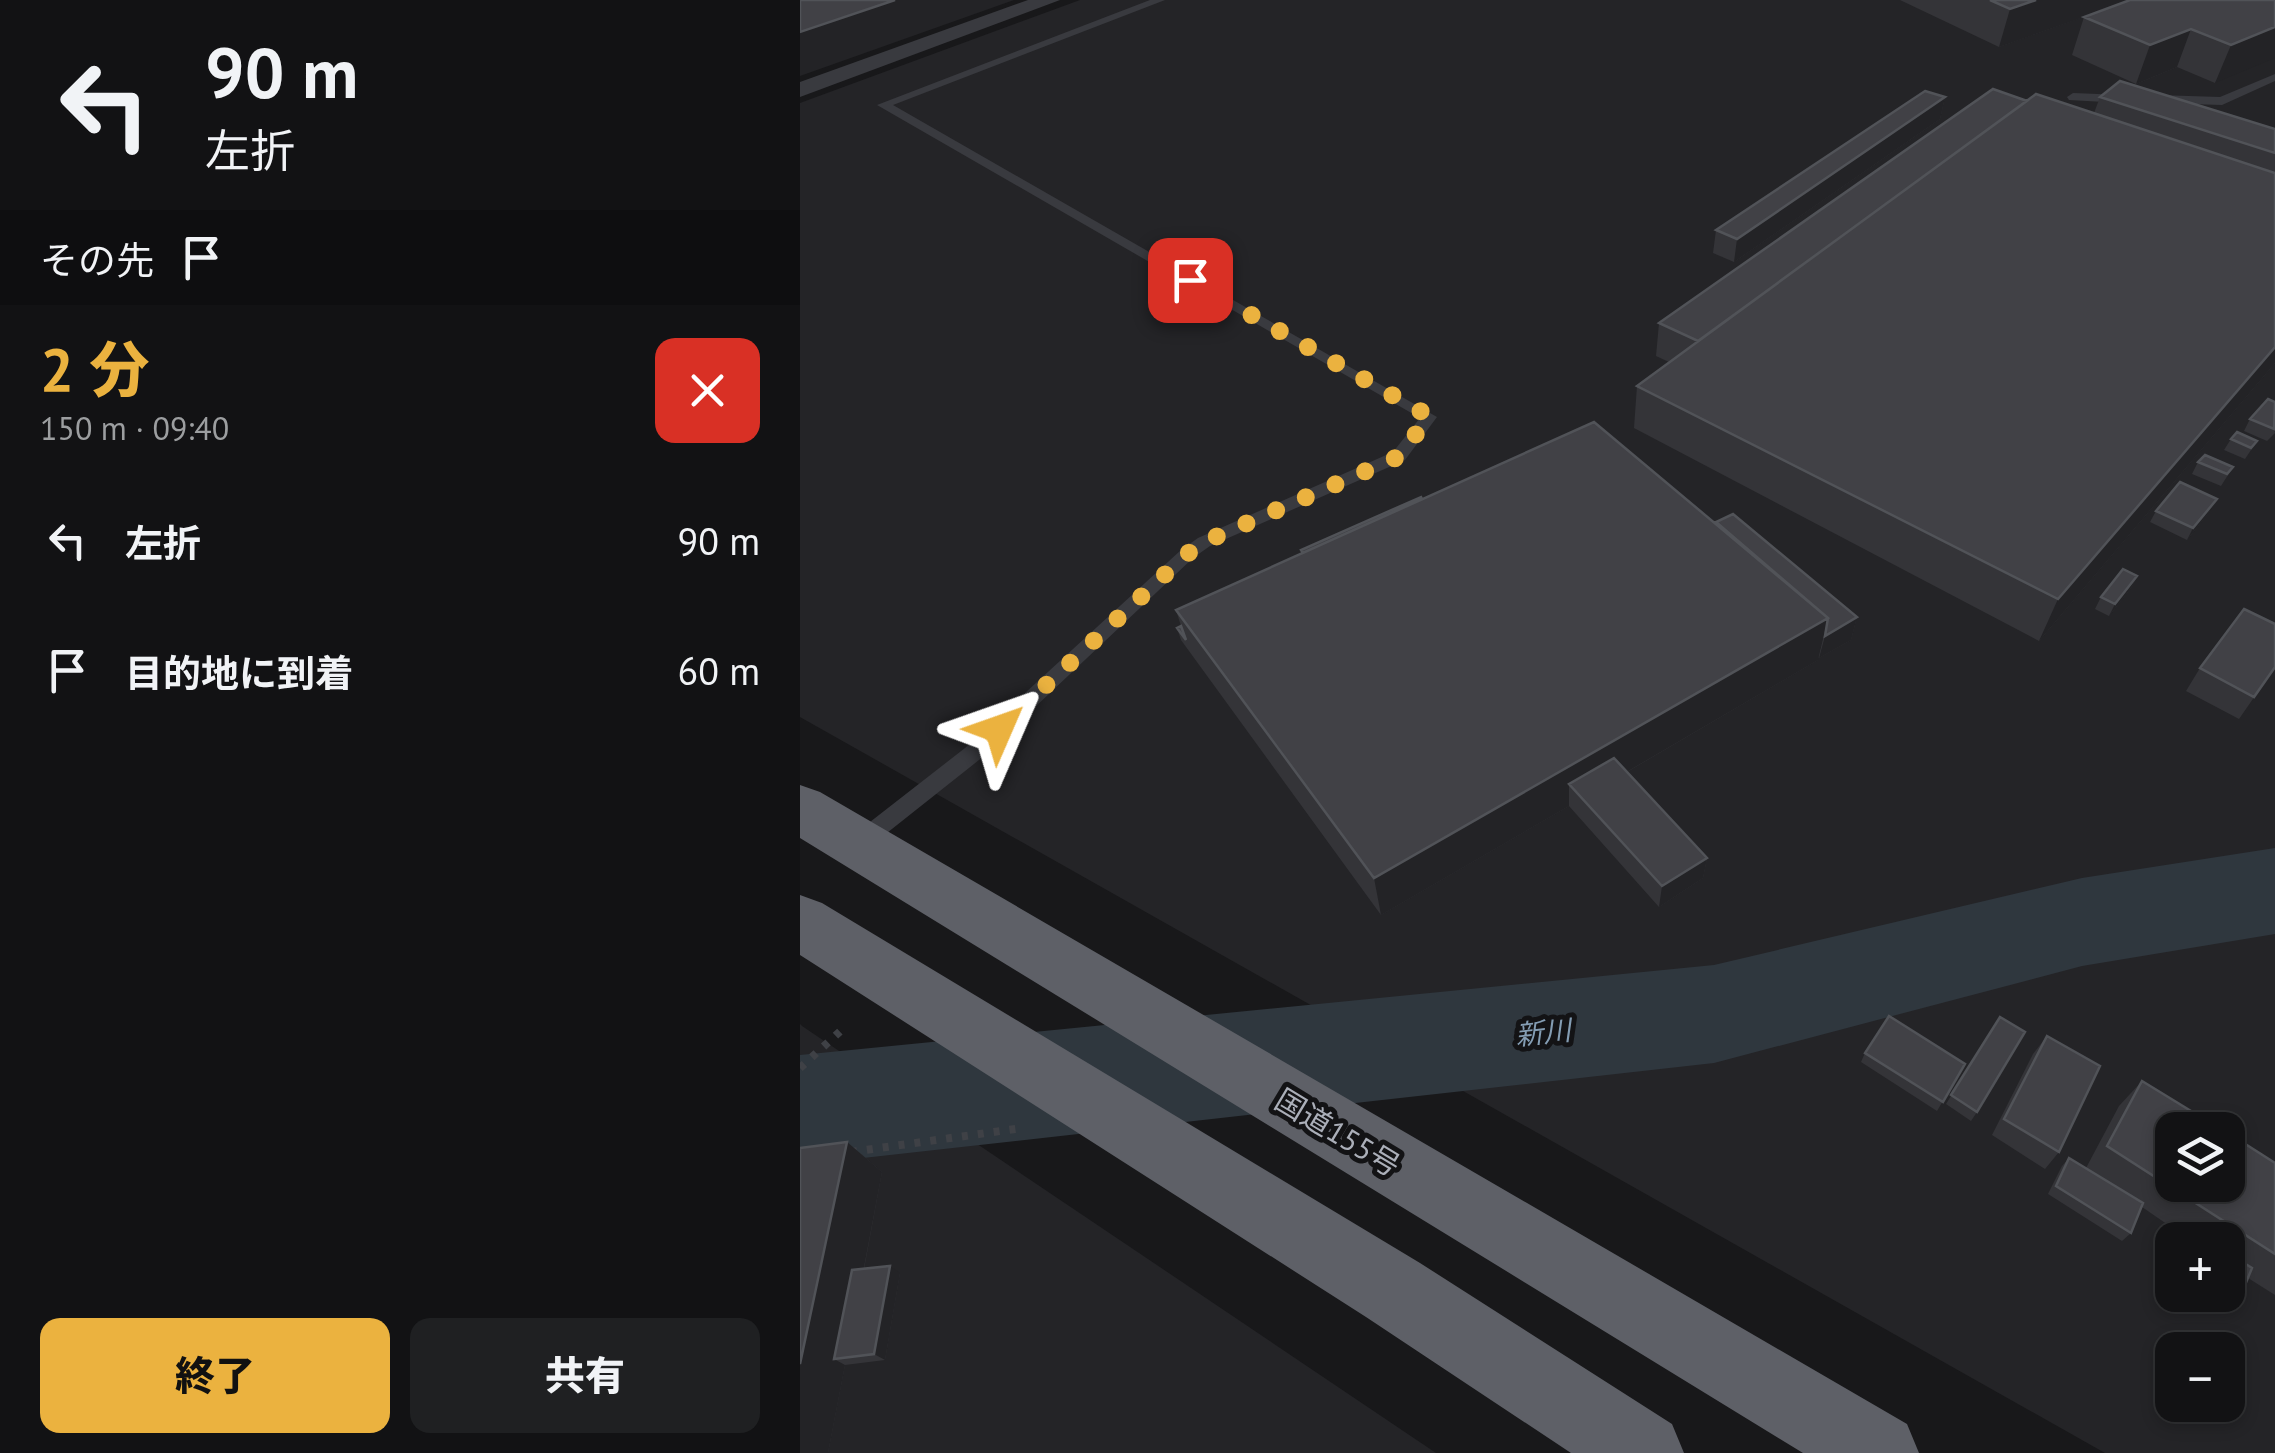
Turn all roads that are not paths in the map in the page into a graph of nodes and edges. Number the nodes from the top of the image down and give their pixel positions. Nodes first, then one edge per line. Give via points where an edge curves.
1 (1049, 0) edge
2 (1160, 0) edge
3 (2275, 77) edge
4 (800, 90) edge
5 (2073, 97) dead end
6 (800, 809) edge
7 (859, 843) junction
8 (800, 922) edge
9 (1643, 1453) edge
10 (1878, 1453) edge

1 - 4 street
2 - 7 lane via 883,105 1429,416 1400,456 1187,554 972,754
3 - 5 lane via 2222,101
6 - 7 highway, 国道155号
7 - 10 highway, 国道155号
8 - 9 highway

